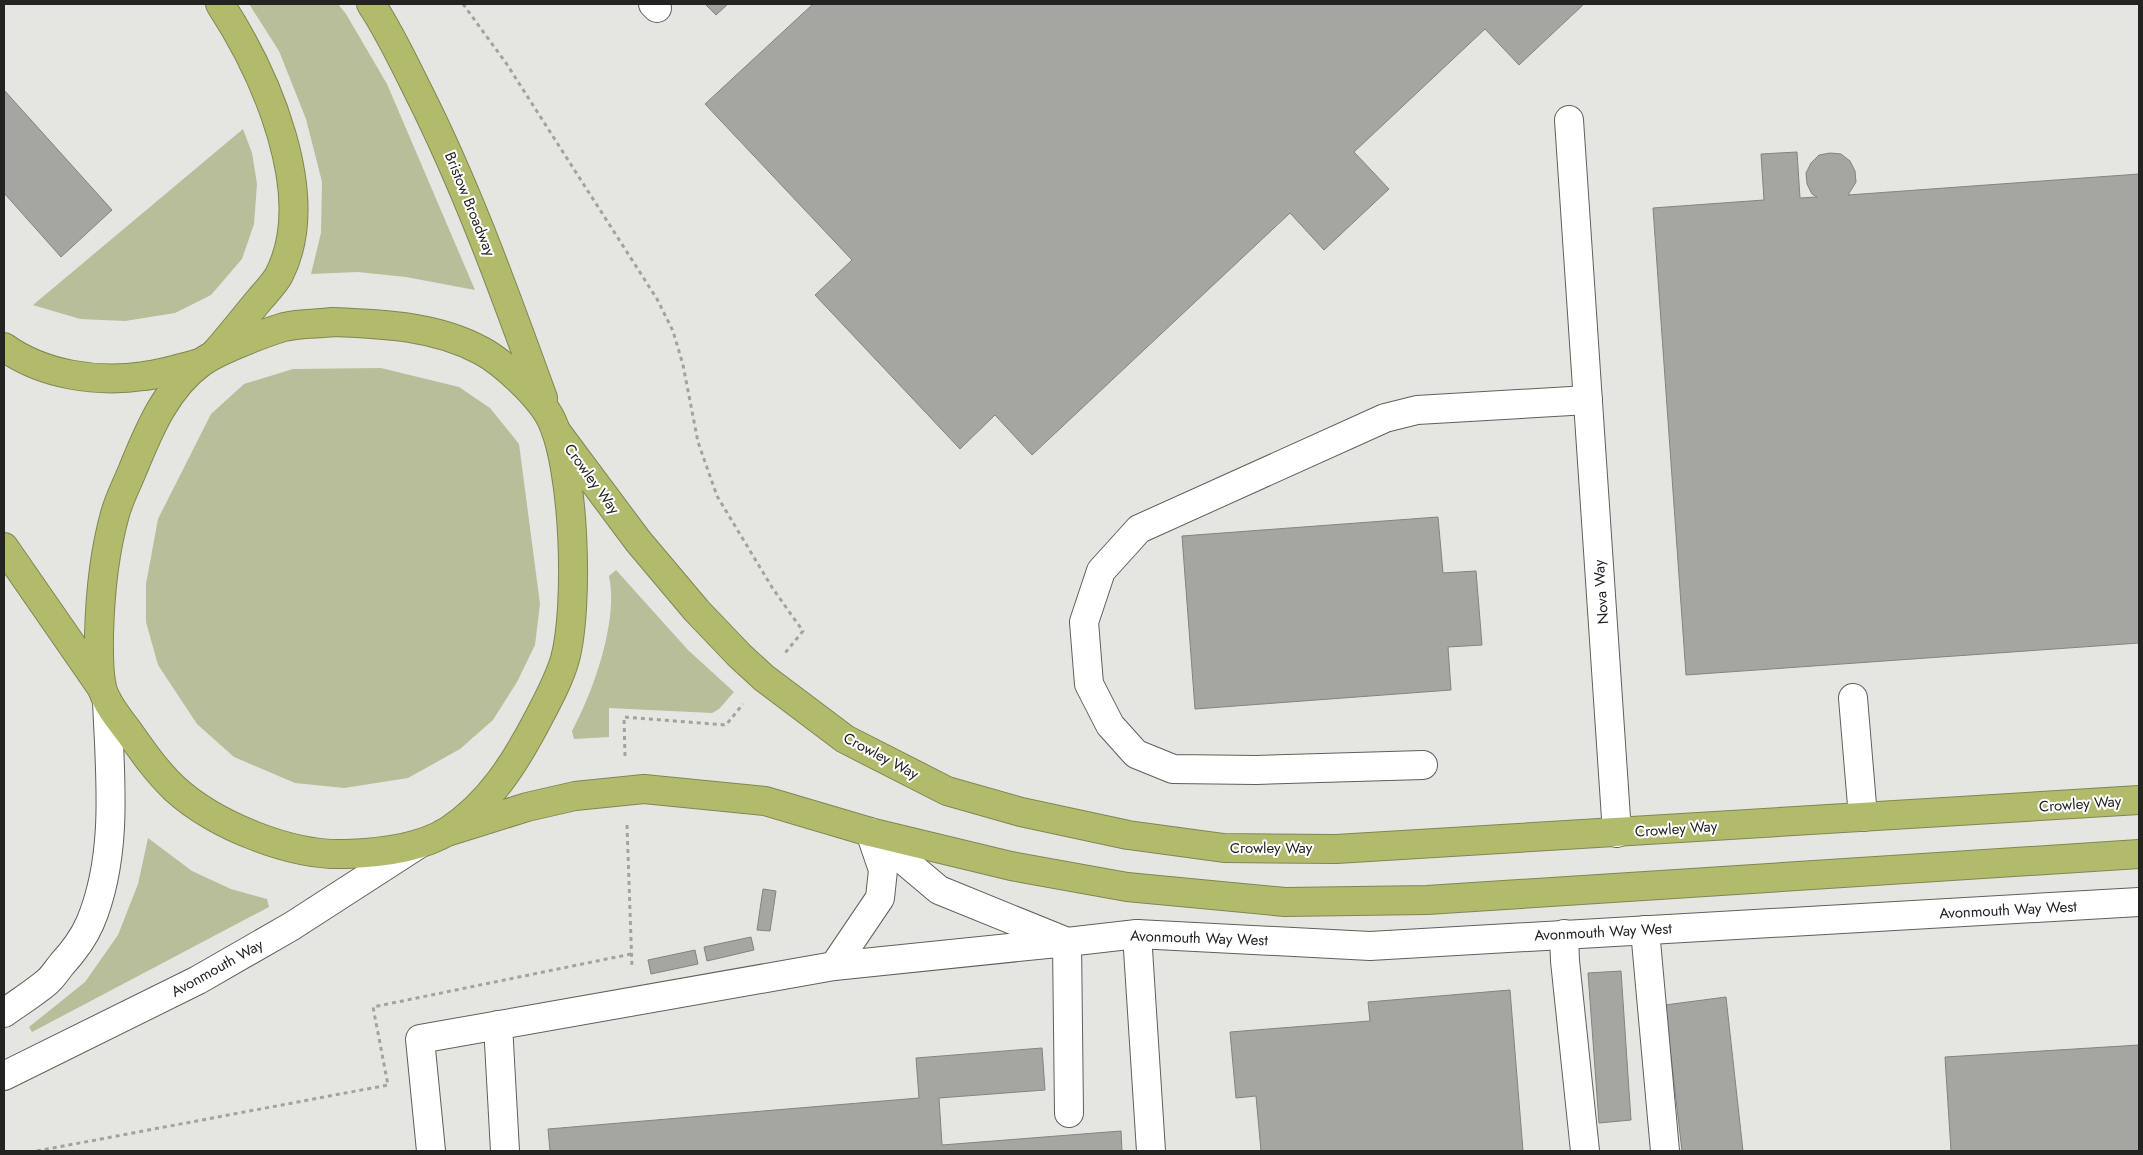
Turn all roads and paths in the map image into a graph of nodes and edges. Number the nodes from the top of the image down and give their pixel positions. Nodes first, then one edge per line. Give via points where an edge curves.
1 (220, 4) edge
2 (371, 4) edge
3 (462, 4) edge
4 (1569, 120) dead end
5 (4, 347) edge
6 (208, 359) junction
7 (1588, 400) junction
8 (552, 422) junction
9 (4, 547) edge
10 (803, 631) dead end
11 (105, 695) junction
12 (1852, 698) dead end
13 (1423, 765) dead end
14 (2139, 800) edge
15 (1863, 818) junction
16 (870, 832) junction
17 (1617, 833) junction
18 (432, 838) junction
19 (2139, 854) edge
20 (2139, 902) edge
21 (1645, 930) junction
22 (1137, 934) junction
23 (1564, 934) junction
24 (1067, 942) junction
25 (631, 954) dead end
26 (834, 966) junction
27 (4, 1013) edge
28 (498, 1025) junction
29 (4, 1076) edge
30 (1069, 1113) dead end
31 (37, 1151) edge
32 (431, 1151) edge
33 (505, 1151) edge
34 (1151, 1151) edge
35 (1585, 1151) edge
36 (1666, 1151) edge

1 - 6 highway via 272,105 295,200 292,242 278,277
2 - 8 highway, Bristow Broadway via 386,26 445,144 492,259
3 - 10 path via 506,63 657,299 673,331 698,442 716,496
4 - 7 street, Nova Way
5 - 6 highway via 44,367 85,377 144,376
6 - 8 highway via 286,327 333,322 385,324 437,333 484,352 515,376
6 - 11 highway via 174,390 155,417 115,512 101,586 99,652
7 - 13 street via 1417,410 1385,418 1139,528 1102,571 1084,622 1089,684 1110,725 1136,754 1173,769
7 - 17 street, Nova Way
8 - 17 highway, Crowley Way via 644,548 697,611 764,678 845,739 947,790 1021,812 1118,833 1224,848 1336,849
8 - 18 highway via 567,479 572,569 572,611 564,660 522,750 498,786 471,814
9 - 11 highway
11 - 18 highway via 154,766 193,803 219,819 280,845 340,854 376,853
11 - 27 street via 109,828 99,898 80,942 48,981
12 - 15 street
14 - 15 highway, Crowley Way
15 - 17 highway, Crowley Way
16 - 18 highway via 765,801 644,789 575,796
16 - 19 highway via 1011,866 1127,887 1285,902 1427,900
16 - 24 street, Avonmouth Way West via 939,890
16 - 26 street via 882,870 880,898
18 - 29 street, Avonmouth Way via 292,926 198,980
20 - 21 street, Avonmouth Way West
21 - 23 street, Avonmouth Way West
21 - 36 street
22 - 23 street, Avonmouth Way West via 1370,946
22 - 24 street, Avonmouth Way West
22 - 34 street
23 - 35 street
24 - 26 street, Avonmouth Way West
24 - 30 street
25 - 31 path via 373,1007 388,1085
26 - 28 street, Avonmouth Way West
28 - 32 street, Avonmouth Way West via 420,1039
28 - 33 street

